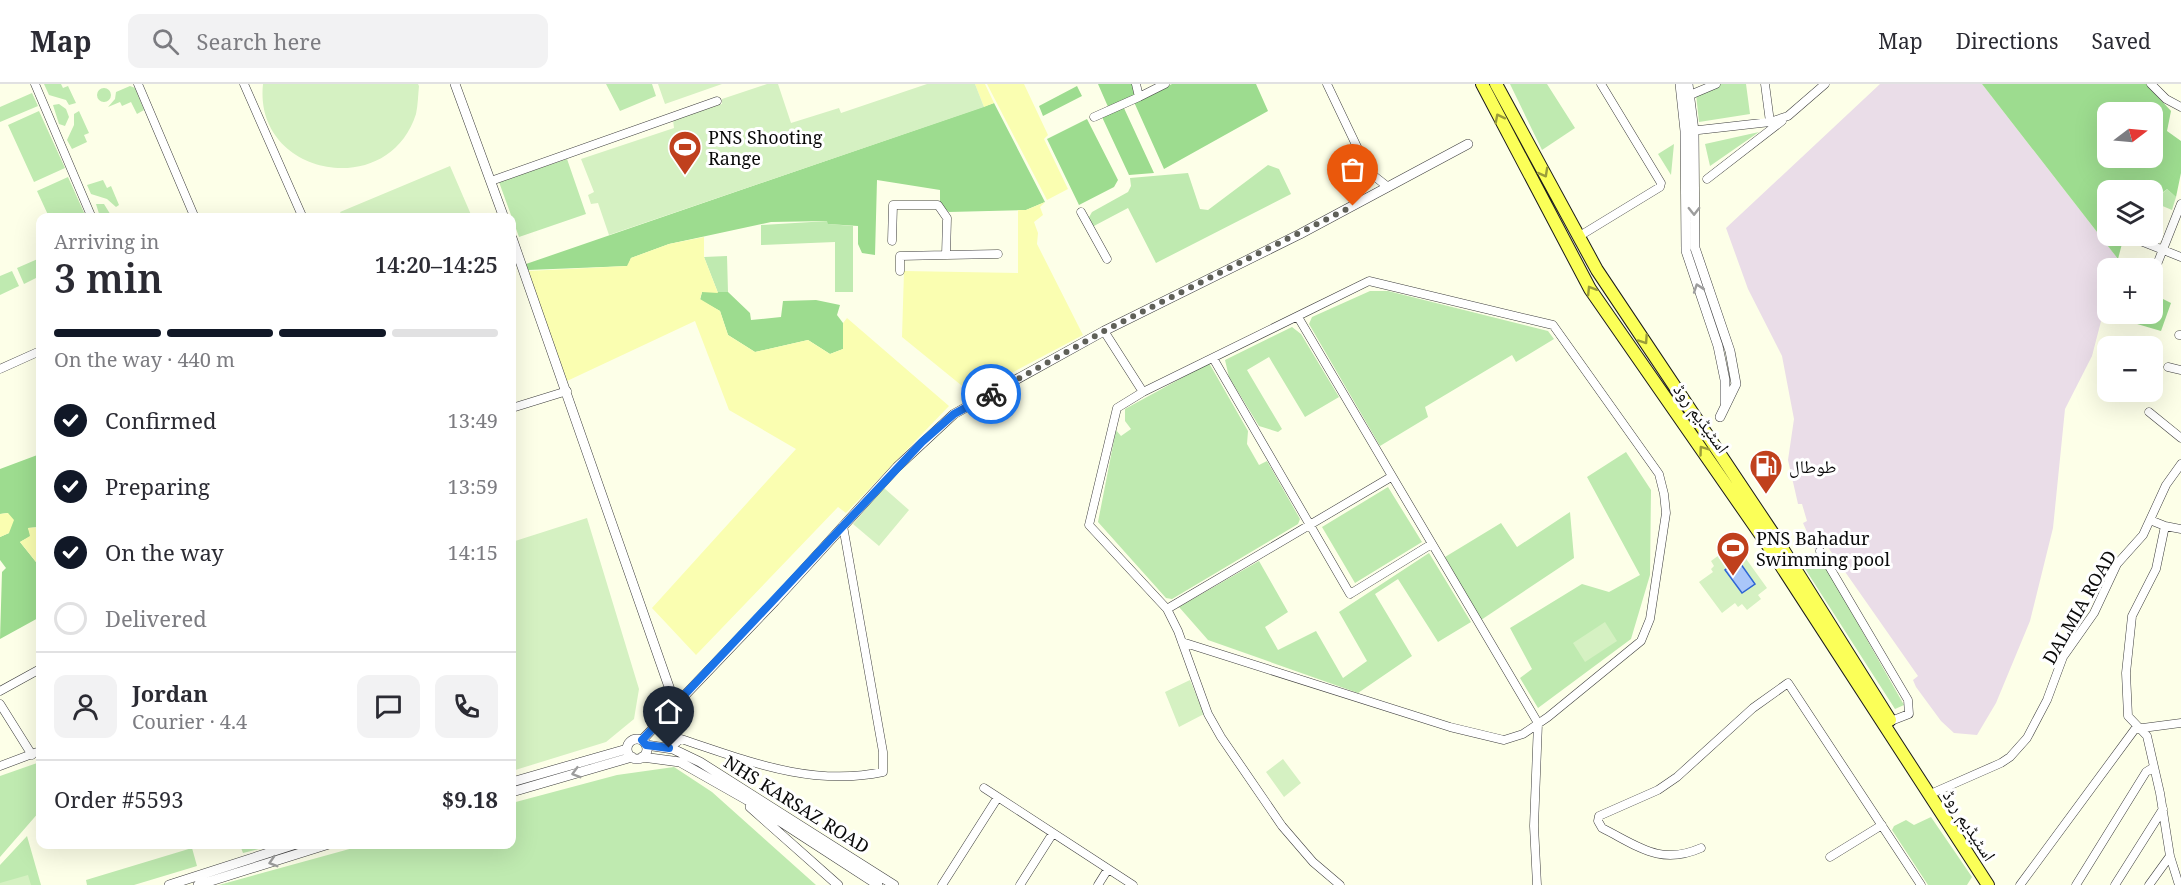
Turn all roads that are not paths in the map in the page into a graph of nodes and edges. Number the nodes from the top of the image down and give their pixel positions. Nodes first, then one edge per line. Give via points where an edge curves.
1 (35, 84) edge
2 (138, 84) edge
3 (244, 84) edge
4 (455, 84) edge
5 (1136, 84) edge
6 (1165, 84) edge
7 (1327, 84) edge
8 (1482, 84) edge
9 (1496, 84) edge
10 (1601, 84) edge
11 (1680, 84) edge
12 (1688, 84) edge
13 (1716, 84) edge
14 (1765, 84) edge
15 (1825, 84) edge
16 (2151, 84) edge
17 (1690, 95) junction
18 (1139, 96) junction
19 (717, 101) dead end
20 (2181, 107) edge
21 (1788, 116) junction
22 (1095, 117) dead end
23 (1770, 122) junction
24 (1689, 131) junction
25 (1467, 144) dead end
26 (1707, 179) dead end
27 (491, 180) junction
28 (1388, 187) junction
29 (2181, 204) edge
30 (1081, 212) dead end
31 (90, 213) edge
32 (193, 213) edge
33 (301, 213) edge
34 (502, 213) edge
35 (1578, 237) junction
36 (892, 241) dead end
37 (2151, 246) edge
38 (516, 249) edge
39 (2162, 251) junction
40 (998, 254) dead end
41 (946, 255) junction
42 (2181, 257) edge
43 (2159, 258) edge
44 (1107, 259) dead end
45 (900, 271) dead end
46 (1298, 317) junction
47 (1104, 331) junction
48 (36, 353) edge
49 (1213, 358) junction
50 (2169, 367) dead end
51 (0, 369) edge
52 (2181, 370) edge
53 (567, 391) junction
54 (1143, 392) junction
55 (516, 407) edge
56 (2149, 412) dead end
57 (1720, 417) dead end
58 (2181, 438) edge
59 (2181, 465) edge
60 (1391, 477) junction
61 (2150, 520) junction
62 (843, 526) junction
63 (1311, 526) junction
64 (2165, 526) junction
65 (2181, 529) edge
66 (1430, 545) junction
67 (1820, 551) dead end
68 (1167, 609) junction
69 (1182, 642) junction
70 (36, 671) edge
71 (0, 691) edge
72 (0, 704) edge
73 (675, 704) junction
74 (1891, 721) junction
75 (1538, 723) junction
76 (2181, 723) edge
77 (2140, 728) junction
78 (644, 742) junction
79 (669, 748) junction
80 (36, 753) edge
81 (32, 755) junction
82 (634, 755) junction
83 (0, 766) edge
84 (2154, 767) junction
85 (516, 781) edge
86 (984, 788) dead end
87 (730, 790) junction
88 (516, 791) edge
89 (1935, 792) junction
90 (998, 797) junction
91 (2163, 809) junction
92 (1881, 825) junction
93 (802, 831) junction
94 (1053, 833) junction
95 (1701, 848) dead end
96 (281, 849) edge
97 (313, 849) edge
98 (2170, 856) junction
99 (1830, 857) dead end
100 (1107, 869) junction
101 (169, 885) edge
102 (198, 885) edge
103 (838, 885) edge
104 (878, 885) edge
105 (894, 885) edge
106 (942, 885) edge
107 (1020, 885) edge
108 (1098, 885) edge
109 (1133, 885) edge
110 (1340, 885) edge
111 (1537, 885) edge
112 (1921, 885) edge
113 (1988, 885) edge
114 (1998, 885) edge
115 (2020, 885) edge
116 (2076, 885) edge
117 (2115, 885) edge
118 (2149, 885) edge
119 (2179, 885) edge

1 - 31 street
2 - 32 street
3 - 33 street
4 - 27 street
5 - 18 street
6 - 18 street
7 - 28 street via 1369,172
113 -> 8 main road, اسٹیڈیم روڈ via 1752,521 1590,289
9 -> 35 main road, اسٹیڈیم روڈ
10 - 35 street via 1661,183
11 - 24 street
12 - 17 street
13 - 17 street
14 - 23 street
15 - 21 street
16 - 20 street
17 - 24 street
18 - 22 street
19 - 27 street
21 - 23 street
21 - 26 street
23 - 24 street
24 - 57 street via 1686,251 1718,345 1725,380 1725,405
25 - 28 street
27 - 34 street
28 - 47 street
29 - 39 street
30 - 44 street
35 -> 74 main road, اسٹیڈیم روڈ
36 - 41 street via 893,205 938,205 947,218
37 - 39 street
38 - 53 street
39 - 42 street
39 - 43 street
40 - 41 street
41 - 45 street via 900,256
46 - 49 street
46 - 60 street
46 - 75 street via 1369,281 1553,325 1659,474 1666,513 1650,620 1641,641
47 - 54 street
47 - 62 street via 954,414 897,467
48 - 51 street
49 - 54 street
49 - 63 street
50 - 52 street
53 - 55 street
53 - 73 street
54 - 68 street via 1117,408 1089,525
56 - 58 street
59 - 61 street, DALMIA ROAD
60 - 63 street
60 - 66 street
61 - 64 street
61 - 89 street, DALMIA ROAD via 2143,536 2117,564 2094,613 2063,657 2027,738 2001,763
62 - 73 street
62 - 79 street via 883,752 883,772 867,776 814,776 760,767 681,739
63 - 66 street via 1350,594
63 - 68 street
64 - 65 street
64 - 77 street via 2156,569 2132,616 2126,673 2128,716
66 - 75 street
67 - 74 street via 1908,700 1909,714
68 - 69 street
69 - 75 street via 1450,727 1504,740
69 - 110 street via 1208,714 1221,737 1282,825
70 - 71 street
72 - 81 street
73 - 78 street
74 - 89 main road, اسٹیڈیم روڈ
75 - 111 street via 1534,826
76 - 77 street
77 - 84 street via 2147,736
77 - 115 street via 2126,740
78 - 79 street, NHS KARSAZ ROAD
78 - 82 street via 646,752
78 - 82 street via 632,740
79 - 93 street, NHS KARSAZ ROAD via 700,762
80 - 81 street
81 - 83 street
82 - 85 street, NHS KARSAZ ROAD
82 - 87 street, NHS KARSAZ ROAD via 680,762
82 -> 88 street, NHS KARSAZ ROAD
84 - 91 street
84 - 116 street via 2146,772
86 - 90 street
87 - 93 street, NHS KARSAZ ROAD
87 - 103 street
89 - 114 main road, اسٹیڈیم روڈ
90 - 94 street
90 - 106 street
91 - 98 street
91 - 117 street
92 - 95 street via 1788,682 1753,708 1677,777 1658,790 1599,816 1602,828 1659,855 1678,857
92 - 99 street
92 - 112 street
93 - 104 street, NHS KARSAZ ROAD
93 - 105 street, NHS KARSAZ ROAD
94 - 100 street
94 - 107 street
96 - 101 street
97 -> 102 street
98 - 118 street
98 - 119 street
100 - 108 street
100 - 109 street

